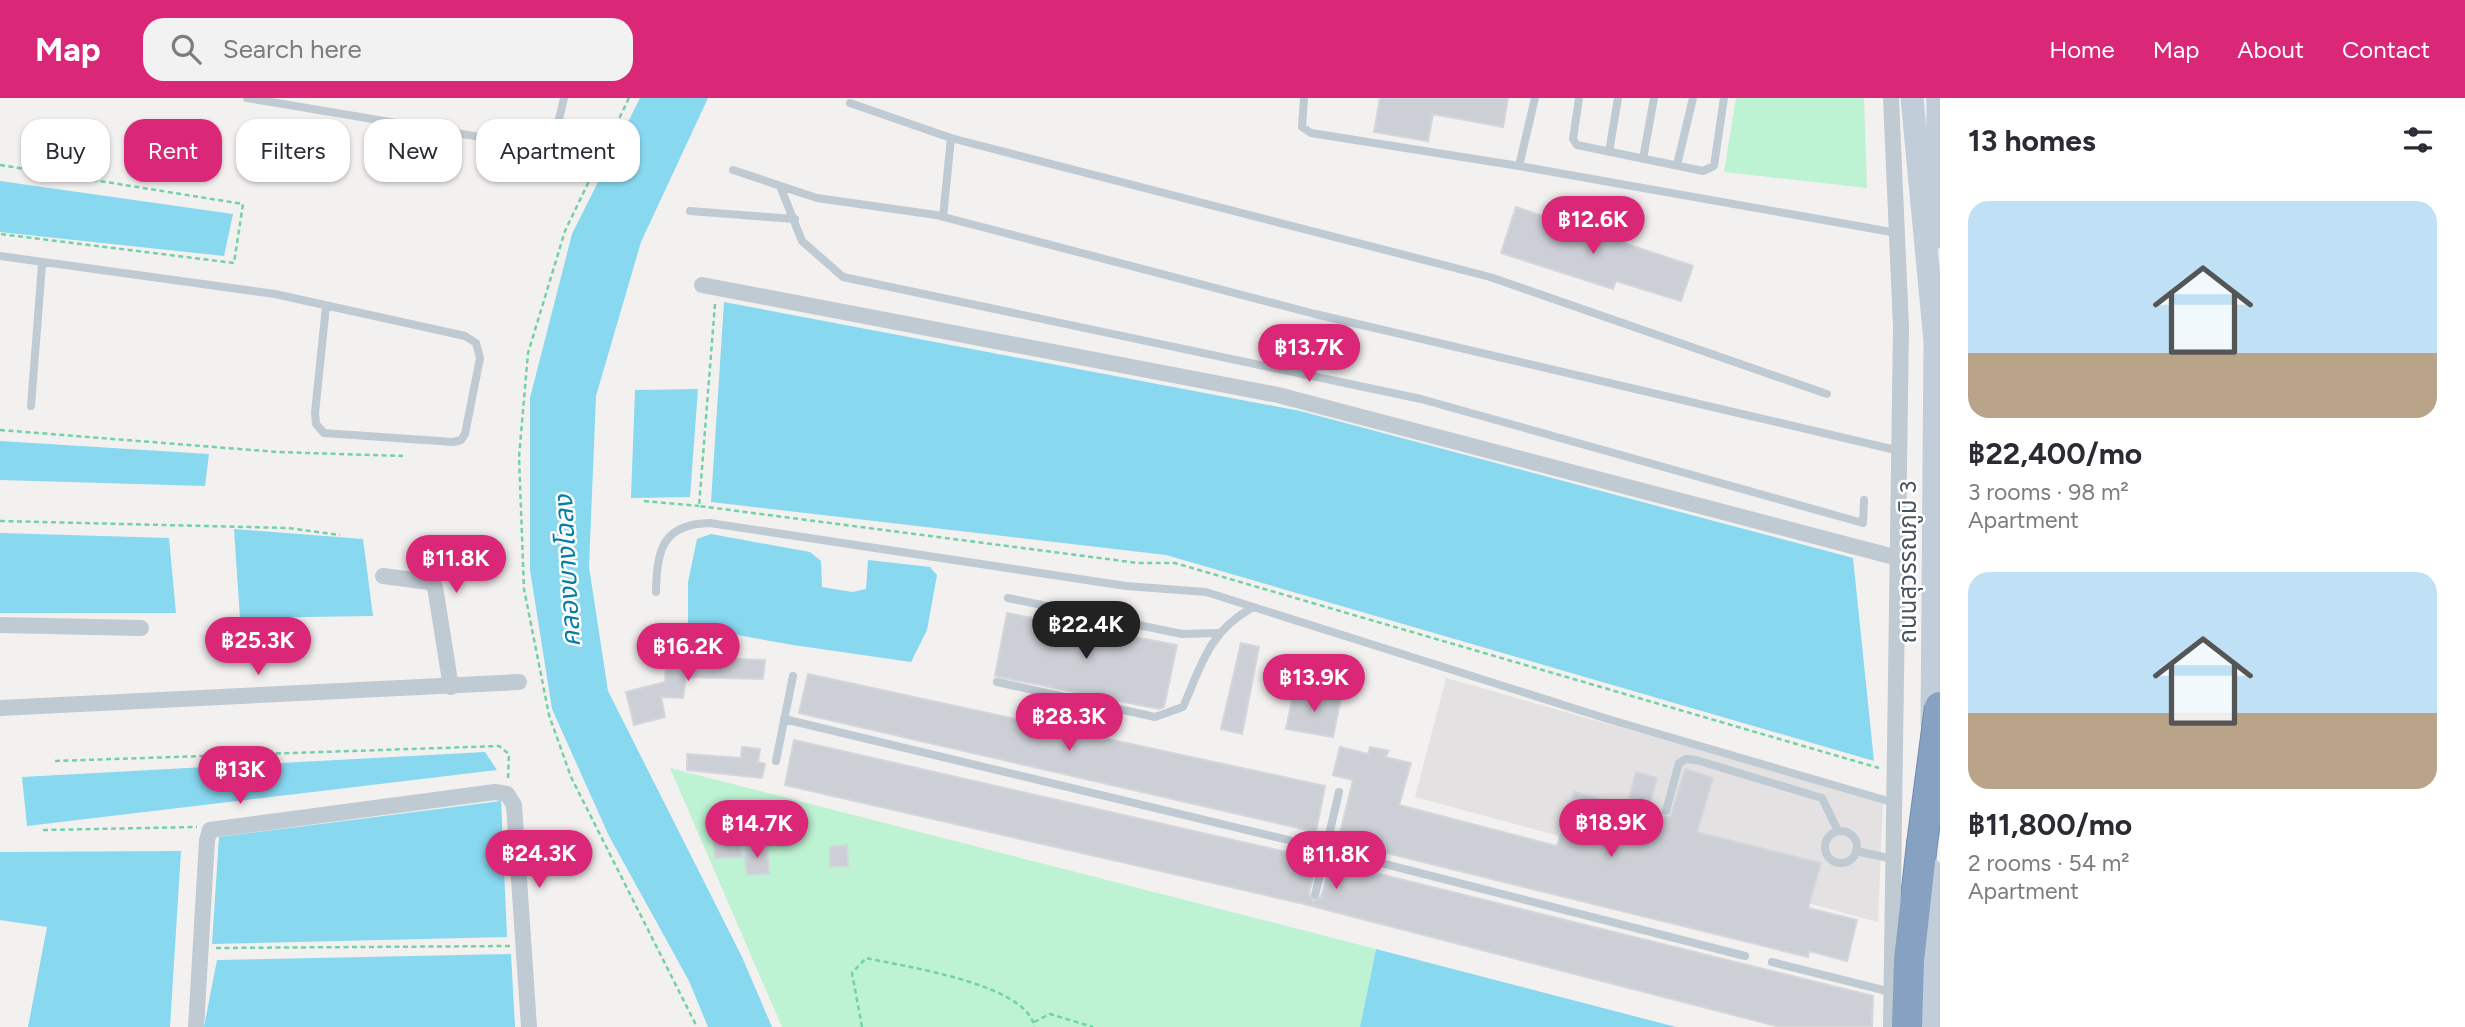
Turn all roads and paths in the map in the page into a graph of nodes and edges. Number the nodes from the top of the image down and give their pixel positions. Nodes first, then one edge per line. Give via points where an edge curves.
1 (247, 98) edge
2 (564, 98) edge
3 (629, 98) edge
4 (1304, 98) edge
5 (1535, 98) edge
6 (1579, 98) edge
7 (1618, 98) edge
8 (1654, 98) edge
9 (1693, 98) edge
10 (1724, 98) edge
11 (1891, 98) edge
12 (1912, 98) edge
13 (1938, 98) edge
14 (850, 103) dead end
15 (951, 138) junction
16 (1609, 152) junction
17 (1643, 159) junction
18 (0, 165) edge
19 (1677, 165) junction
20 (1519, 166) junction
21 (733, 170) dead end
22 (780, 186) junction
23 (690, 211) dead end
24 (943, 217) junction
25 (795, 219) junction
26 (1897, 233) junction
27 (0, 234) edge
28 (0, 256) edge
29 (43, 264) junction
30 (702, 285) dead end
31 (326, 306) junction
32 (1934, 341) junction
33 (1827, 394) dead end
34 (31, 406) dead end
35 (0, 430) edge
36 (1900, 451) junction
37 (402, 456) dead end
38 (1864, 500) dead end
39 (644, 501) dead end
40 (699, 506) dead end
41 (0, 521) edge
42 (340, 535) dead end
43 (1898, 558) junction
44 (383, 576) dead end
45 (656, 592) dead end
46 (1007, 598) dead end
47 (1250, 609) junction
48 (0, 625) edge
49 (141, 628) dead end
50 (1218, 633) junction
51 (793, 676) dead end
52 (519, 682) dead end
53 (998, 682) dead end
54 (451, 687) junction
55 (1940, 707) edge
56 (0, 708) edge
57 (784, 719) junction
58 (55, 761) dead end
59 (776, 761) dead end
60 (1339, 792) dead end
61 (507, 794) junction
62 (1895, 803) junction
63 (1666, 811) dead end
64 (218, 827) junction
65 (43, 830) dead end
66 (1838, 831) junction
67 (1326, 849) junction
68 (1856, 850) junction
69 (1893, 859) junction
70 (1315, 895) dead end
71 (524, 946) junction
72 (198, 948) junction
73 (1745, 956) dead end
74 (1772, 962) dead end
75 (1891, 992) junction
76 (1033, 1022) junction
77 (196, 1027) edge
78 (529, 1027) edge
79 (697, 1027) edge
80 (862, 1027) edge
81 (1034, 1027) edge
82 (1093, 1027) edge
83 (1891, 1027) edge
84 (1907, 1027) edge
85 (1930, 1027) edge

1 - 2 lane via 552,149
3 - 79 path via 565,231 528,353 519,457 524,589 549,715 567,766
4 - 20 lane via 1302,127 1311,133
5 - 20 lane
6 - 16 lane via 1574,142
7 - 16 lane
8 - 17 lane
9 - 19 lane
10 - 19 lane via 1714,166 1703,171
11 - 26 street
12 - 32 main road, ถนนสุวรรณภูมิ 3
13 - 32 main road
14 - 15 lane
15 - 24 lane
15 - 33 lane via 1490,277
16 - 17 lane
17 - 19 lane
18 - 27 path via 243,204 234,263
20 - 26 lane
21 - 22 lane
22 - 24 lane via 817,198
22 - 25 lane
23 - 25 lane
24 - 36 lane via 1315,314
25 - 38 lane via 802,241 843,276 1421,399 1863,523
26 - 36 street
28 - 29 lane
29 - 31 lane via 275,294
29 - 34 lane
30 - 43 street via 1278,395
31 - 31 lane via 314,413 324,433 461,440 480,358 476,343 465,336
32 - 85 main road, ถนนสุวรรณภูมิ 3
35 - 37 path via 277,452
36 - 43 street
39 - 40 path
41 - 42 path via 288,528
43 - 62 street
44 - 54 street via 430,582 435,587
45 - 47 lane via 659,551 667,539 685,526 710,523 1126,586 1206,593
46 - 50 lane via 1182,634
47 - 50 lane
47 - 62 lane
48 - 49 street
50 - 53 lane via 1183,707 1155,717
51 - 57 lane
52 - 54 street
54 - 56 street
55 - 84 highway, bridge via 1914,909
57 - 59 lane
57 - 67 lane
58 - 61 path via 499,746 509,754
60 - 67 lane
61 - 64 street
61 - 71 street via 514,806
62 - 69 street
63 - 66 lane via 1679,763 1696,760 1822,798
64 - 65 path
64 - 72 street via 210,830 207,840
66 - 68 lane via 1852,836
66 - 68 lane via 1826,841 1828,856 1846,862
67 - 70 lane
67 - 73 lane
68 - 69 lane
69 - 75 street
71 - 72 path
71 - 78 street
72 - 77 street
74 - 75 lane
75 - 83 street
76 - 80 path via 1020,1005 993,989 866,958 852,972
76 - 81 path
76 - 82 path via 1050,1014

